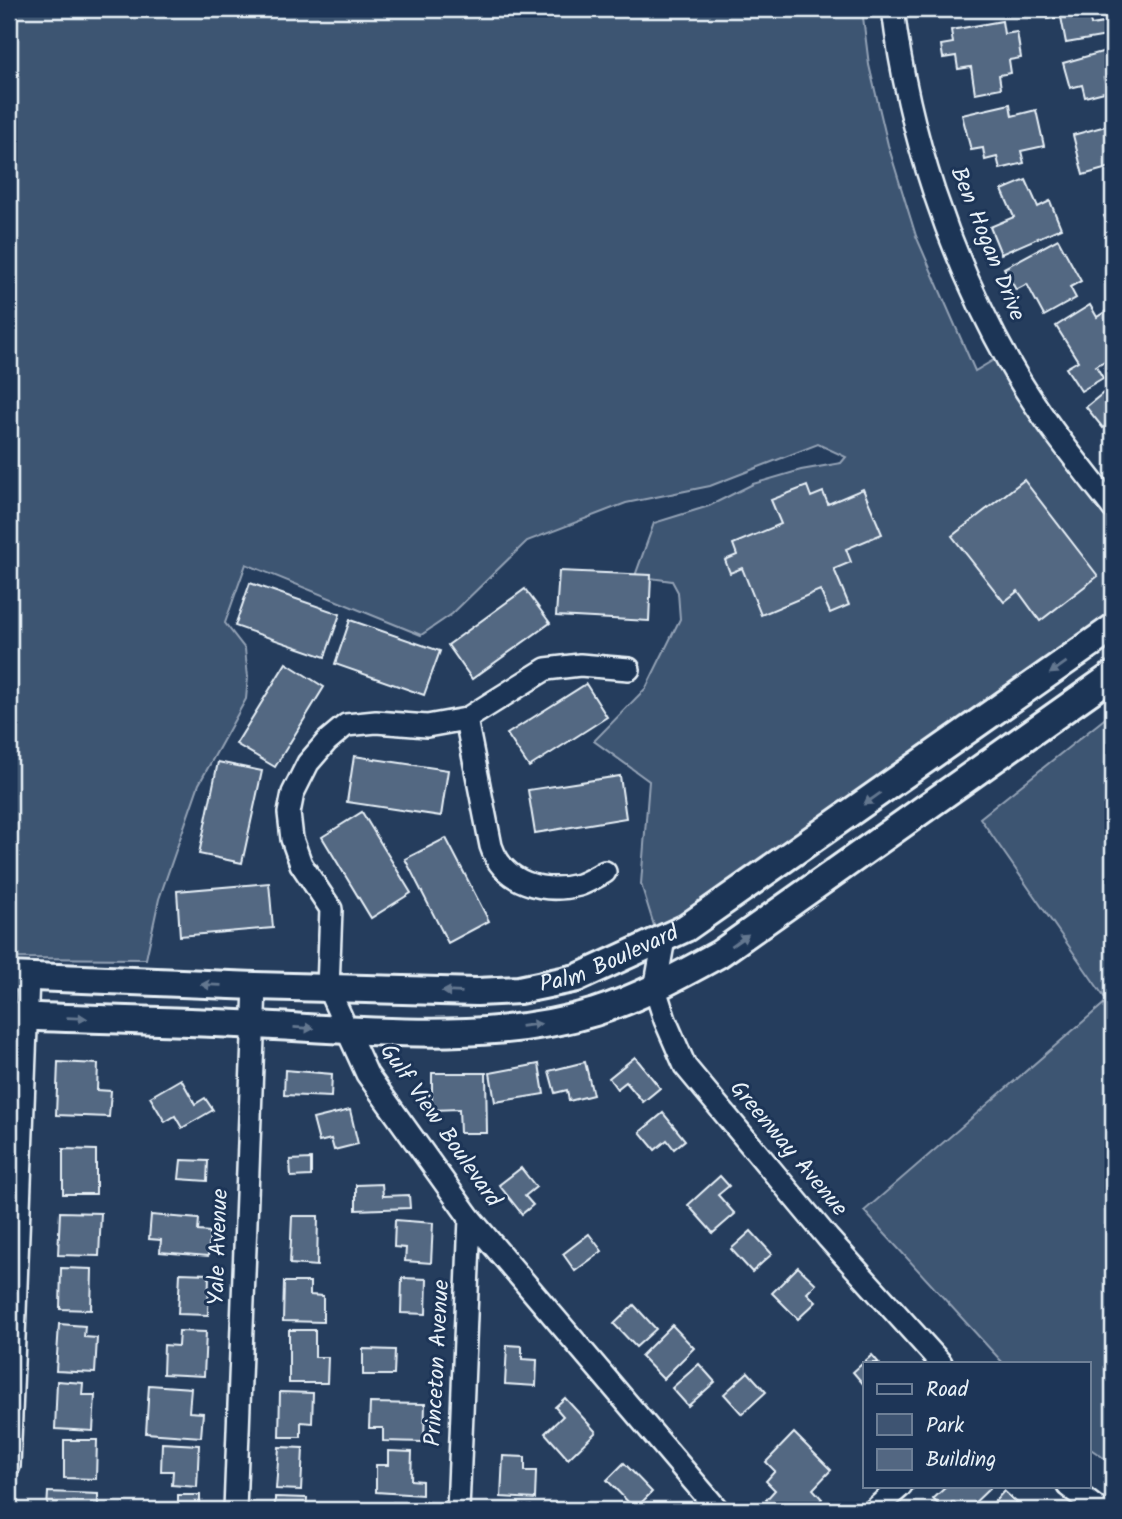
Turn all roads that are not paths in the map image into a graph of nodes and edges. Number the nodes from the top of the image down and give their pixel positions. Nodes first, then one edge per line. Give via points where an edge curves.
1 (893, 9) edge
2 (1113, 508) edge
3 (1113, 628) edge
4 (629, 670) dead end
5 (1113, 675) edge
6 (1014, 699) junction
7 (466, 719) junction
8 (1037, 731) junction
9 (605, 872) dead end
10 (664, 940) junction
11 (18, 976) edge
12 (255, 986) junction
13 (328, 988) junction
14 (655, 989) junction
15 (18, 1016) edge
16 (254, 1025) junction
17 (348, 1031) junction
18 (471, 1218) junction
19 (940, 1362) edge
20 (9, 1465) edge
21 (899, 1488) edge
22 (1071, 1488) edge
23 (235, 1510) edge
24 (458, 1510) edge
25 (718, 1510) edge
26 (874, 1510) edge
27 (1099, 1510) edge

1 - 2 street, Ben Hogan Drive via 914,122 938,205 972,289 1053,431
3 -> 6 street, Palm Boulevard
4 - 7 street, Gulf View Boulevard via 580,664 545,669
5 - 8 street, Palm Boulevard
6 - 8 street
6 -> 10 street, Palm Boulevard
7 - 9 street via 491,846 507,874 551,889 580,884
7 - 13 street, Gulf View Boulevard via 427,726 346,725 308,763 289,813 292,839 302,864 331,909
14 -> 8 street, Palm Boulevard via 719,954
10 -> 13 street, Palm Boulevard via 577,978 519,990
10 - 14 street, Greenway Avenue
12 -> 11 street, Palm Boulevard
11 - 15 street
12 - 13 street, Palm Boulevard
12 - 16 street, Yale Avenue
13 - 17 street, Gulf View Boulevard
17 -> 14 street, Palm Boulevard via 435,1032 536,1025 594,1012
14 - 19 street, Greenway Avenue via 685,1066 828,1238
15 -> 16 street, Palm Boulevard
15 - 20 street
16 -> 17 street, Palm Boulevard
16 - 23 street, Yale Avenue
17 - 18 street, Gulf View Boulevard via 367,1074
18 - 24 street, Princeton Avenue
18 - 25 street, Gulf View Boulevard
21 - 26 street
22 - 27 street

